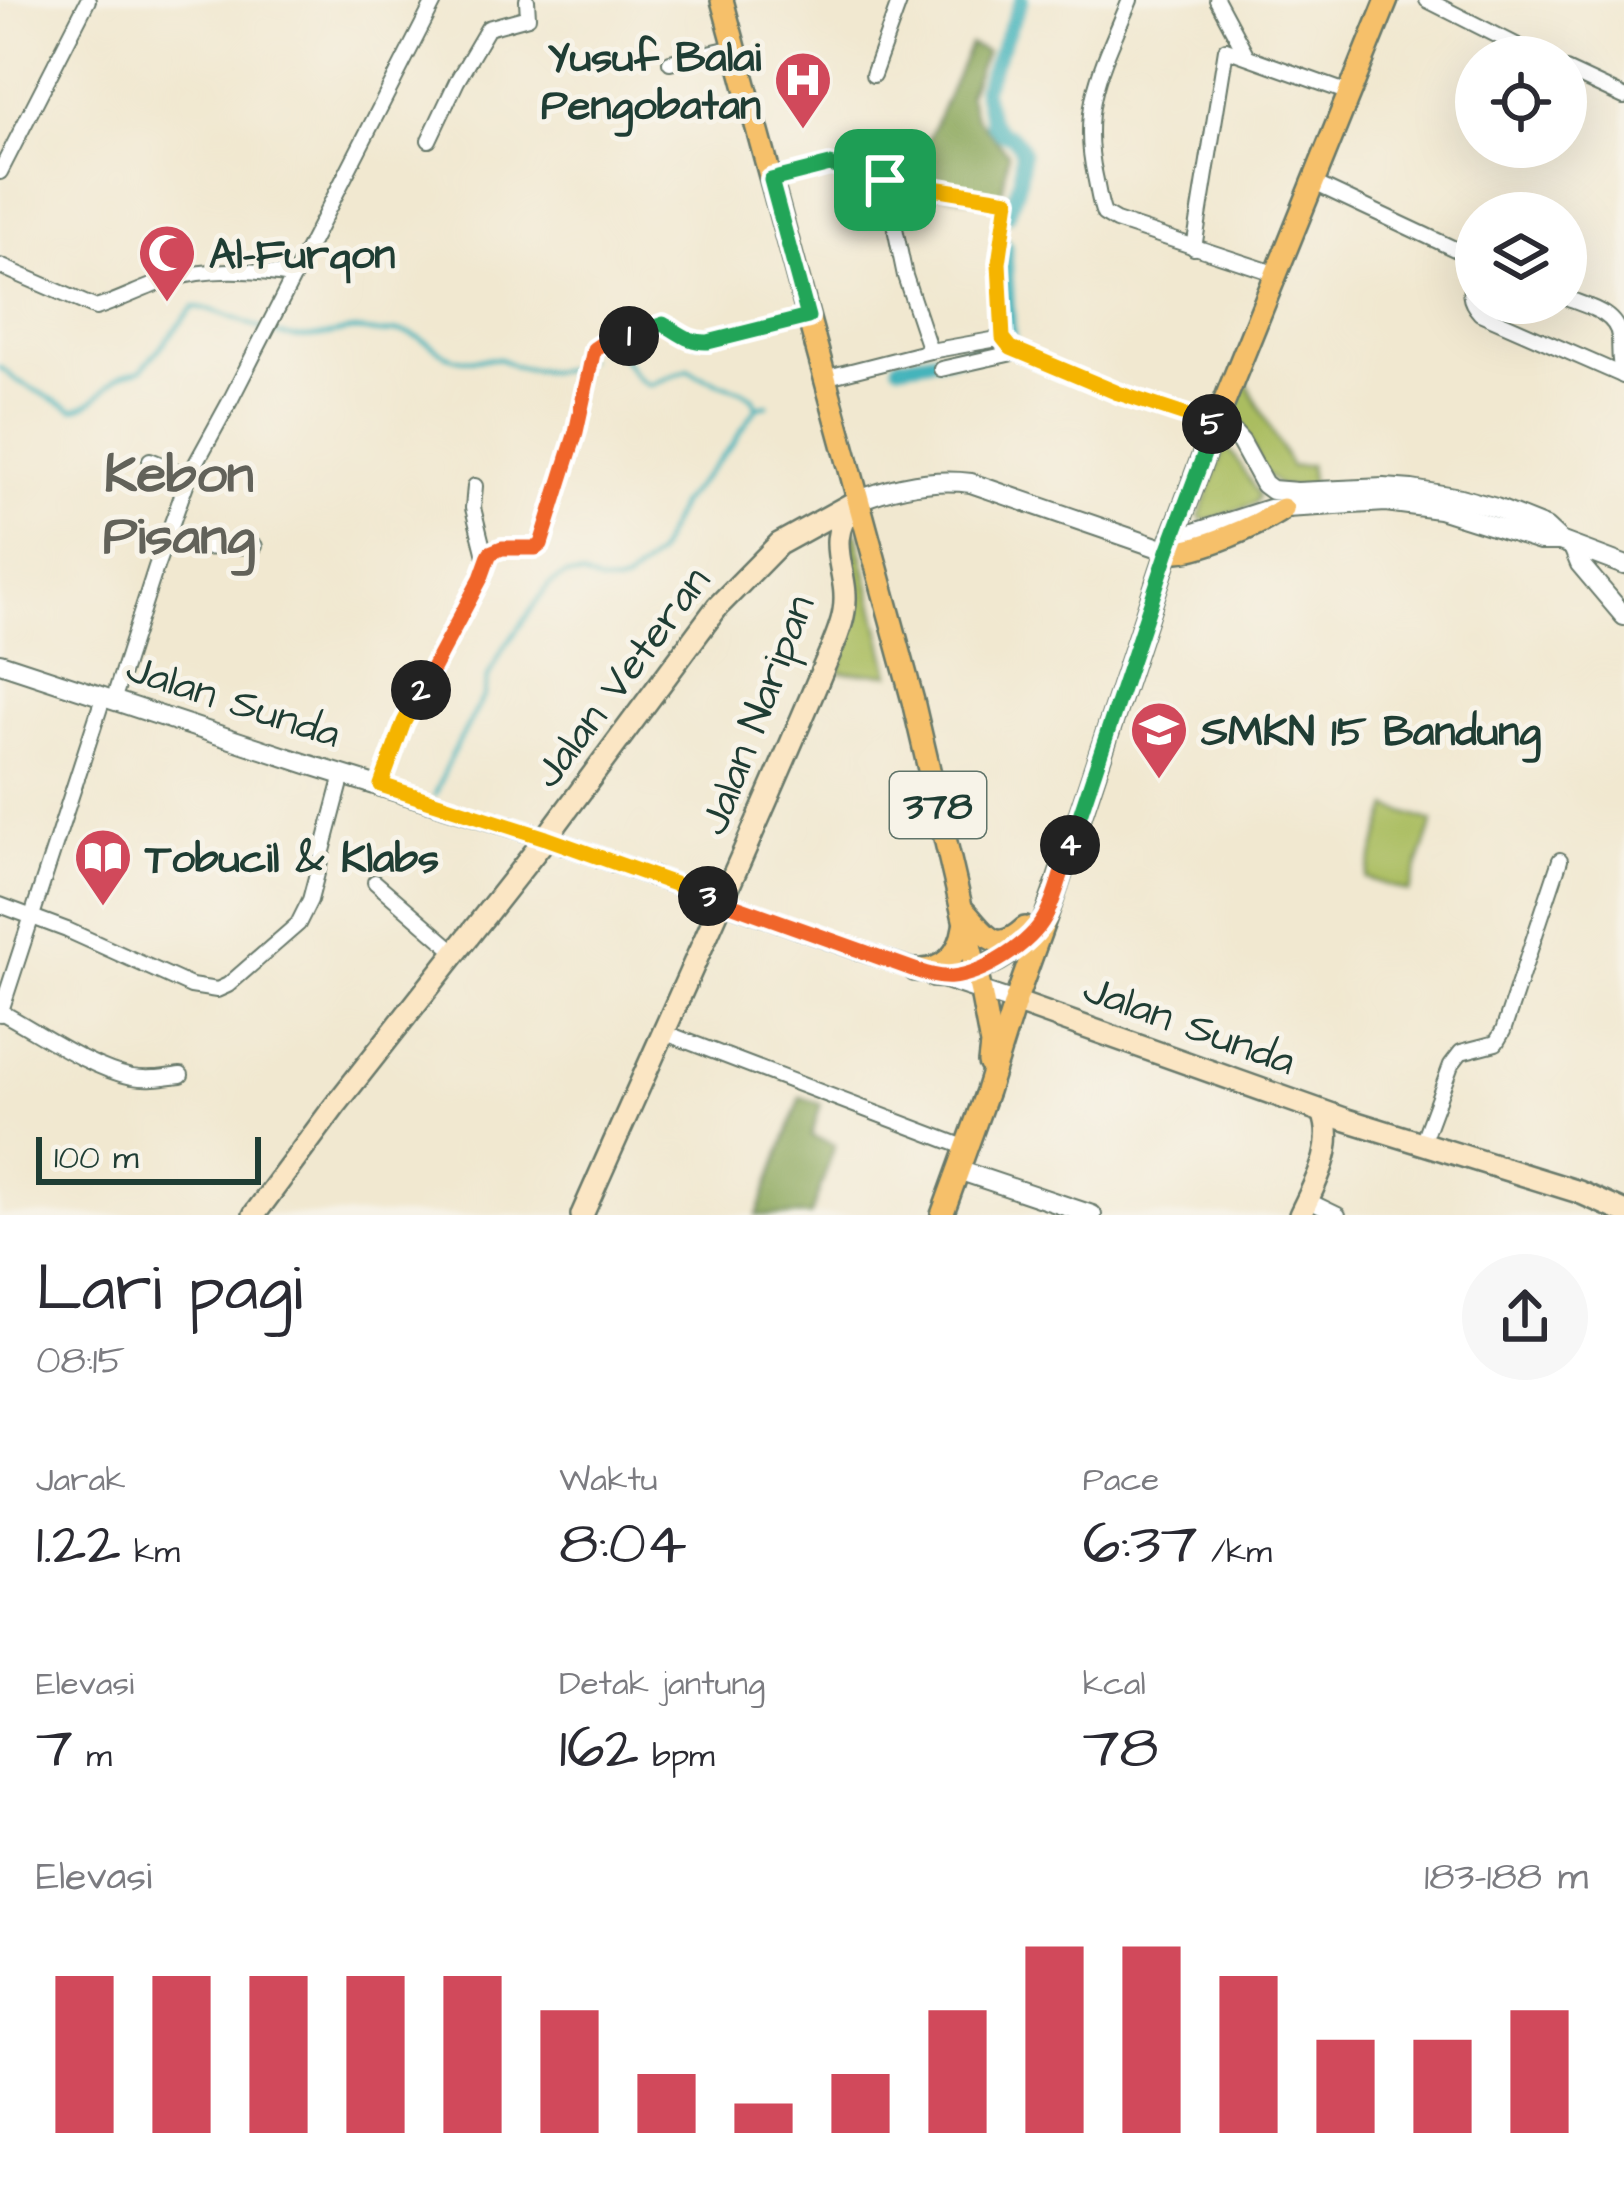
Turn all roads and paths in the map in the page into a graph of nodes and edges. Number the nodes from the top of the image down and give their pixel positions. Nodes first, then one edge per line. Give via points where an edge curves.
1 (88, 0) edge
2 (435, 0) edge
3 (527, 0) edge
4 (722, 0) edge
5 (900, 0) edge
6 (1130, 0) edge
7 (1217, 0) edge
8 (1387, 0) edge
9 (1427, 0) edge
10 (1498, 36) edge
11 (735, 47) junction
12 (1247, 56) junction
13 (670, 62) dead end
14 (873, 75) dead end
15 (1587, 80) edge
16 (1349, 93) junction
17 (1624, 97) edge
18 (429, 140) dead end
19 (0, 172) edge
20 (771, 180) junction
21 (885, 180) junction
22 (1314, 183) junction
23 (1194, 248) junction
24 (1455, 249) edge
25 (0, 266) edge
26 (1277, 274) junction
27 (292, 276) junction
28 (1587, 308) edge
29 (808, 317) junction
30 (1505, 324) edge
31 (1009, 344) junction
32 (930, 351) junction
33 (941, 369) dead end
34 (1623, 376) edge
35 (824, 378) junction
36 (1215, 425) junction
37 (150, 460) dead end
38 (189, 476) junction
39 (475, 486) dead end
40 (857, 501) junction
41 (1283, 509) joint
42 (1566, 544) junction
43 (1170, 545) junction
44 (255, 546) dead end
45 (162, 549) junction
46 (487, 560) junction
47 (1624, 565) edge
48 (1624, 616) edge
49 (0, 663) edge
50 (108, 700) junction
51 (344, 775) junction
52 (381, 785) junction
53 (546, 838) junction
54 (1560, 860) dead end
55 (375, 882) dead end
56 (1053, 896) junction
57 (723, 901) junction
58 (0, 905) edge
59 (962, 909) junction
60 (34, 916) junction
61 (1044, 919) junction
62 (457, 953) junction
63 (924, 973) junction
64 (978, 981) junction
65 (1015, 1002) junction
66 (0, 1013) edge
67 (663, 1032) junction
68 (181, 1075) dead end
69 (987, 1091) junction
70 (1337, 1117) junction
71 (1422, 1143) junction
72 (967, 1148) junction
73 (958, 1170) junction
74 (1578, 1204) edge
75 (1304, 1208) edge
76 (1624, 1212) edge
77 (254, 1215) edge
78 (582, 1215) edge
79 (942, 1215) edge
80 (1092, 1215) edge
81 (1338, 1215) edge

1 - 19 street
2 - 27 street
3 - 18 street via 528,17 488,28
4 - 11 main road
5 - 14 street
6 - 23 street via 1090,109 1099,199 1109,218
7 - 12 street
8 - 16 main road
9 - 10 street
11 - 13 street
11 - 20 main road
12 - 16 street
12 - 23 street via 1226,49
15 - 17 street
16 - 22 main road
20 - 21 street via 830,165
20 - 29 main road
21 - 31 street via 1008,200 999,263
21 - 32 street via 904,276
22 - 24 street
22 - 26 main road
23 - 26 street
25 - 27 street via 97,308 198,272
26 - 36 main road
27 - 38 street
28 - 34 street via 1612,319
29 - 35 main road
29 - 46 street via 696,343 659,325 594,349 541,544 496,550
30 - 34 street
31 - 32 street
31 - 33 street
31 - 36 street
32 - 35 street
35 - 40 main road
36 - 42 street via 1241,442 1272,490 1440,495 1546,527
36 - 43 main road
37 - 38 street
38 - 45 street
39 - 46 street
40 - 43 street via 924,483 971,483
40 - 53 main road, Jalan Veteran via 790,536 747,574
40 - 57 main road, Jalan Naripan via 838,535 843,616
40 - 59 main road, 378
41 - 42 street via 1410,504
41 - 43 main road via 1186,552
42 - 47 street
42 - 48 street
43 - 56 main road
44 - 45 street
45 - 50 street
46 - 52 street via 406,716
49 - 50 street, Jalan Sunda
50 - 51 street, Jalan Sunda
50 - 60 street
51 - 52 street, Jalan Sunda
51 - 60 street via 298,924 229,986 190,986
52 - 53 street, Jalan Sunda
53 - 57 street, Jalan Sunda
53 - 62 main road, Jalan Veteran
54 - 71 street via 1503,1031 1496,1043 1461,1052 1451,1065
55 - 62 street
56 - 59 main road via 1003,941 984,935
56 - 61 main road
57 - 63 street, Jalan Sunda
57 - 67 main road, Jalan Naripan
58 - 60 street
59 - 63 main road via 964,935 951,958
59 - 64 main road
60 - 66 street
61 - 64 main road
61 - 65 main road
62 - 77 main road, Jalan Veteran
63 - 64 main road
64 - 65 street, Jalan Sunda
64 - 69 main road via 991,1045
65 - 69 main road
65 - 70 main road, Jalan Sunda
66 - 68 street via 112,1070
67 - 72 street
67 - 78 main road, Jalan Naripan
69 - 72 main road
70 - 71 main road, Jalan Sunda
70 - 75 main road
71 - 74 main road, Jalan Sunda
72 - 73 main road
73 - 79 main road
73 - 80 street
74 - 76 main road, Jalan Sunda
75 - 81 street

